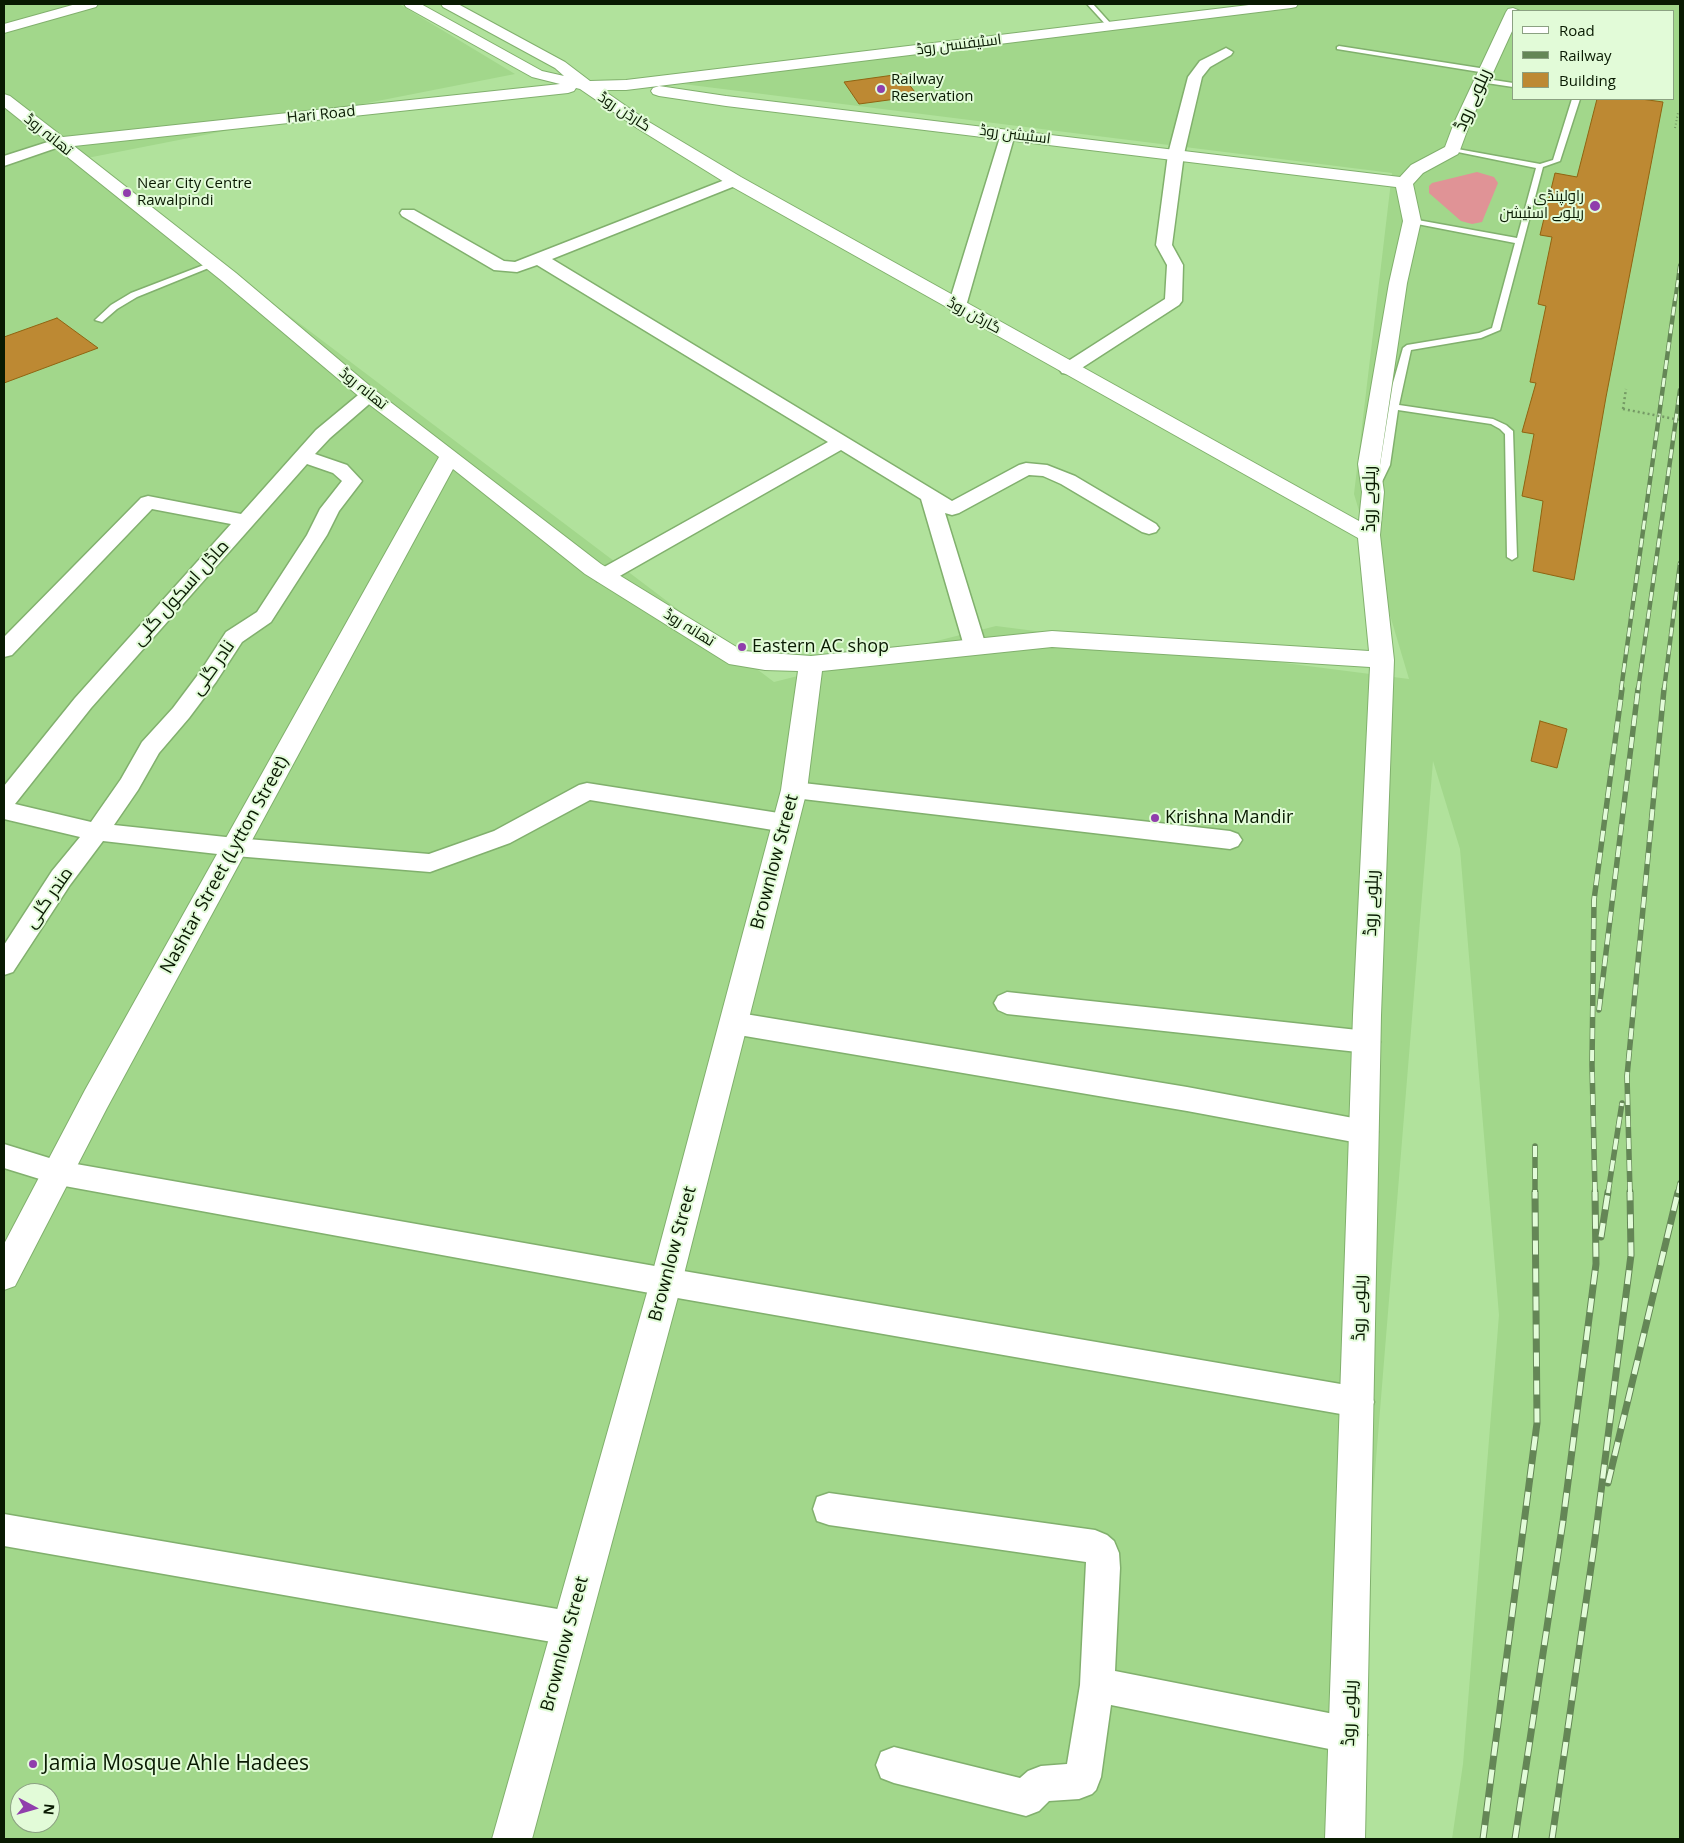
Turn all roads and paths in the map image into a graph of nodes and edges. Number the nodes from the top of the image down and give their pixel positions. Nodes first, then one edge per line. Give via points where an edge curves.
1 (44, 4) edge
2 (91, 4) edge
3 (411, 4) edge
4 (448, 4) edge
5 (1090, 4) edge
6 (1291, 4) edge
7 (1267, 5) edge
8 (1512, 14) edge
9 (4, 15) edge
10 (1110, 26) junction
11 (4, 29) edge
12 (1339, 48) dead end
13 (1226, 52) dead end
14 (1484, 75) junction
15 (626, 85) junction
16 (1512, 85) edge
17 (586, 86) junction
18 (4, 99) edge
19 (1576, 100) edge
20 (1680, 113) edge
21 (1675, 128) dead end
22 (1008, 134) junction
23 (57, 143) junction
24 (1452, 150) junction
25 (1176, 154) junction
26 (4, 161) edge
27 (1540, 166) junction
28 (735, 181) junction
29 (1404, 183) junction
30 (408, 213) dead end
31 (1412, 221) junction
32 (1519, 241) junction
33 (538, 258) junction
34 (212, 264) junction
35 (957, 306) junction
36 (99, 320) dead end
37 (1068, 369) junction
38 (1626, 389) dead end
39 (369, 395) junction
40 (1394, 407) junction
41 (1680, 420) edge
42 (841, 442) junction
43 (303, 456) junction
44 (450, 456) junction
45 (1373, 492) junction
46 (930, 495) junction
47 (246, 521) junction
48 (1149, 528) dead end
49 (1369, 535) junction
50 (1512, 556) dead end
51 (604, 576) junction
52 (975, 646) junction
53 (4, 650) edge
54 (1382, 660) junction
55 (811, 664) junction
56 (794, 790) junction
57 (4, 802) edge
58 (4, 810) edge
59 (785, 823) junction
60 (97, 832) junction
61 (1230, 840) dead end
62 (235, 847) junction
63 (4, 965) edge
64 (1008, 1003) dead end
65 (733, 1023) junction
66 (1367, 1042) junction
67 (1364, 1132) junction
68 (4, 1156) edge
69 (59, 1173) junction
70 (4, 1275) edge
71 (666, 1282) junction
72 (1358, 1402) junction
73 (829, 1509) dead end
74 (4, 1530) edge
75 (569, 1628) junction
76 (1097, 1685) junction
77 (1349, 1736) junction
78 (894, 1765) dead end
79 (512, 1839) edge
80 (1345, 1839) edge

1 - 9 street
2 - 11 street
3 - 17 street via 537,74
4 - 17 street, گارڈن روڈ via 560,65
5 - 10 lane
6 - 7 street, اسٹیفنسن روڈ
7 - 10 street, اسٹیفنسن روڈ
8 - 14 street, ریلوے روڈ
10 - 15 street, اسٹیفنسن روڈ
12 - 14 lane
13 - 25 street via 1205,64 1195,77
14 - 16 lane
14 - 24 street, ریلوے روڈ
15 - 17 street
15 - 22 street, اسٹیشن روڈ via 726,101
17 - 23 street, Hari Road
17 - 28 street, گارڈن روڈ
18 - 23 street, تھانہ روڈ
19 - 27 lane via 1556,161
20 - 21 path
22 - 25 street, اسٹیشن روڈ
22 - 35 street
23 - 26 street
23 - 34 street, تھانہ روڈ
24 - 27 lane
24 - 29 street, ریلوے روڈ via 1417,169
25 - 29 street, اسٹیشن روڈ
25 - 37 street via 1164,245 1175,265 1173,301
27 - 32 lane
28 - 33 street
28 - 35 street, گارڈن روڈ
29 - 31 street, ریلوے روڈ
30 - 33 street via 500,266 517,267
31 - 32 lane
31 - 45 street, ریلوے روڈ via 1396,292 1369,464
32 - 40 lane via 1496,330 1407,348
33 - 42 street
34 - 36 lane via 134,295
34 - 39 street, تھانہ روڈ
35 - 37 street, گارڈن روڈ
37 - 49 street, گارڈن روڈ
38 - 41 path, bridge via 1622,409
39 - 43 street, ماڈل اسکول گلی via 323,434
39 - 44 street, تھانہ روڈ
40 - 45 lane via 1385,466
40 - 50 lane via 1492,422 1510,433
42 - 46 street
42 - 51 street
43 - 47 street, ماڈل اسکول گلی
43 - 60 street, نادر گلی via 340,469 352,481 330,509 264,617 234,637 181,713 150,748
44 - 51 street, تھانہ روڈ
44 - 62 street, Nashtar Street (Lytton Street)
45 - 49 street, ریلوے روڈ
46 - 48 street via 952,509 1026,469 1047,471
46 - 52 street
47 - 53 street via 148,502
47 - 57 street, ماڈل اسکول گلی via 83,703
49 - 54 street, ریلوے روڈ
51 - 55 street, تھانہ روڈ via 737,658
52 - 54 street via 1052,640
52 - 55 street
54 - 66 street, ریلوے روڈ
55 - 56 street, Brownlow Street
56 - 59 street, Brownlow Street
56 - 61 street
58 - 60 street
59 - 62 street via 587,791 502,837 430,863
59 - 65 street, Brownlow Street
60 - 62 street
60 - 63 street, مندر گلی via 61,878
62 - 69 street, Nashtar Street (Lytton Street) via 96,1099
64 - 66 street
65 - 67 street
65 - 71 street, Brownlow Street
66 - 67 street, ریلوے روڈ
67 - 72 street, ریلوے روڈ
68 - 69 street
69 - 70 street, Nashtar Street (Lytton Street)
69 - 71 street
71 - 72 street
71 - 75 street, Brownlow Street
72 - 77 street, ریلوے روڈ
73 - 76 street via 1095,1548 1102,1553 1103,1568
74 - 75 street
75 - 79 street, Brownlow Street
76 - 77 street
76 - 78 street via 1083,1777 1079,1782 1041,1784 1026,1798
77 - 80 street, ریلوے روڈ

